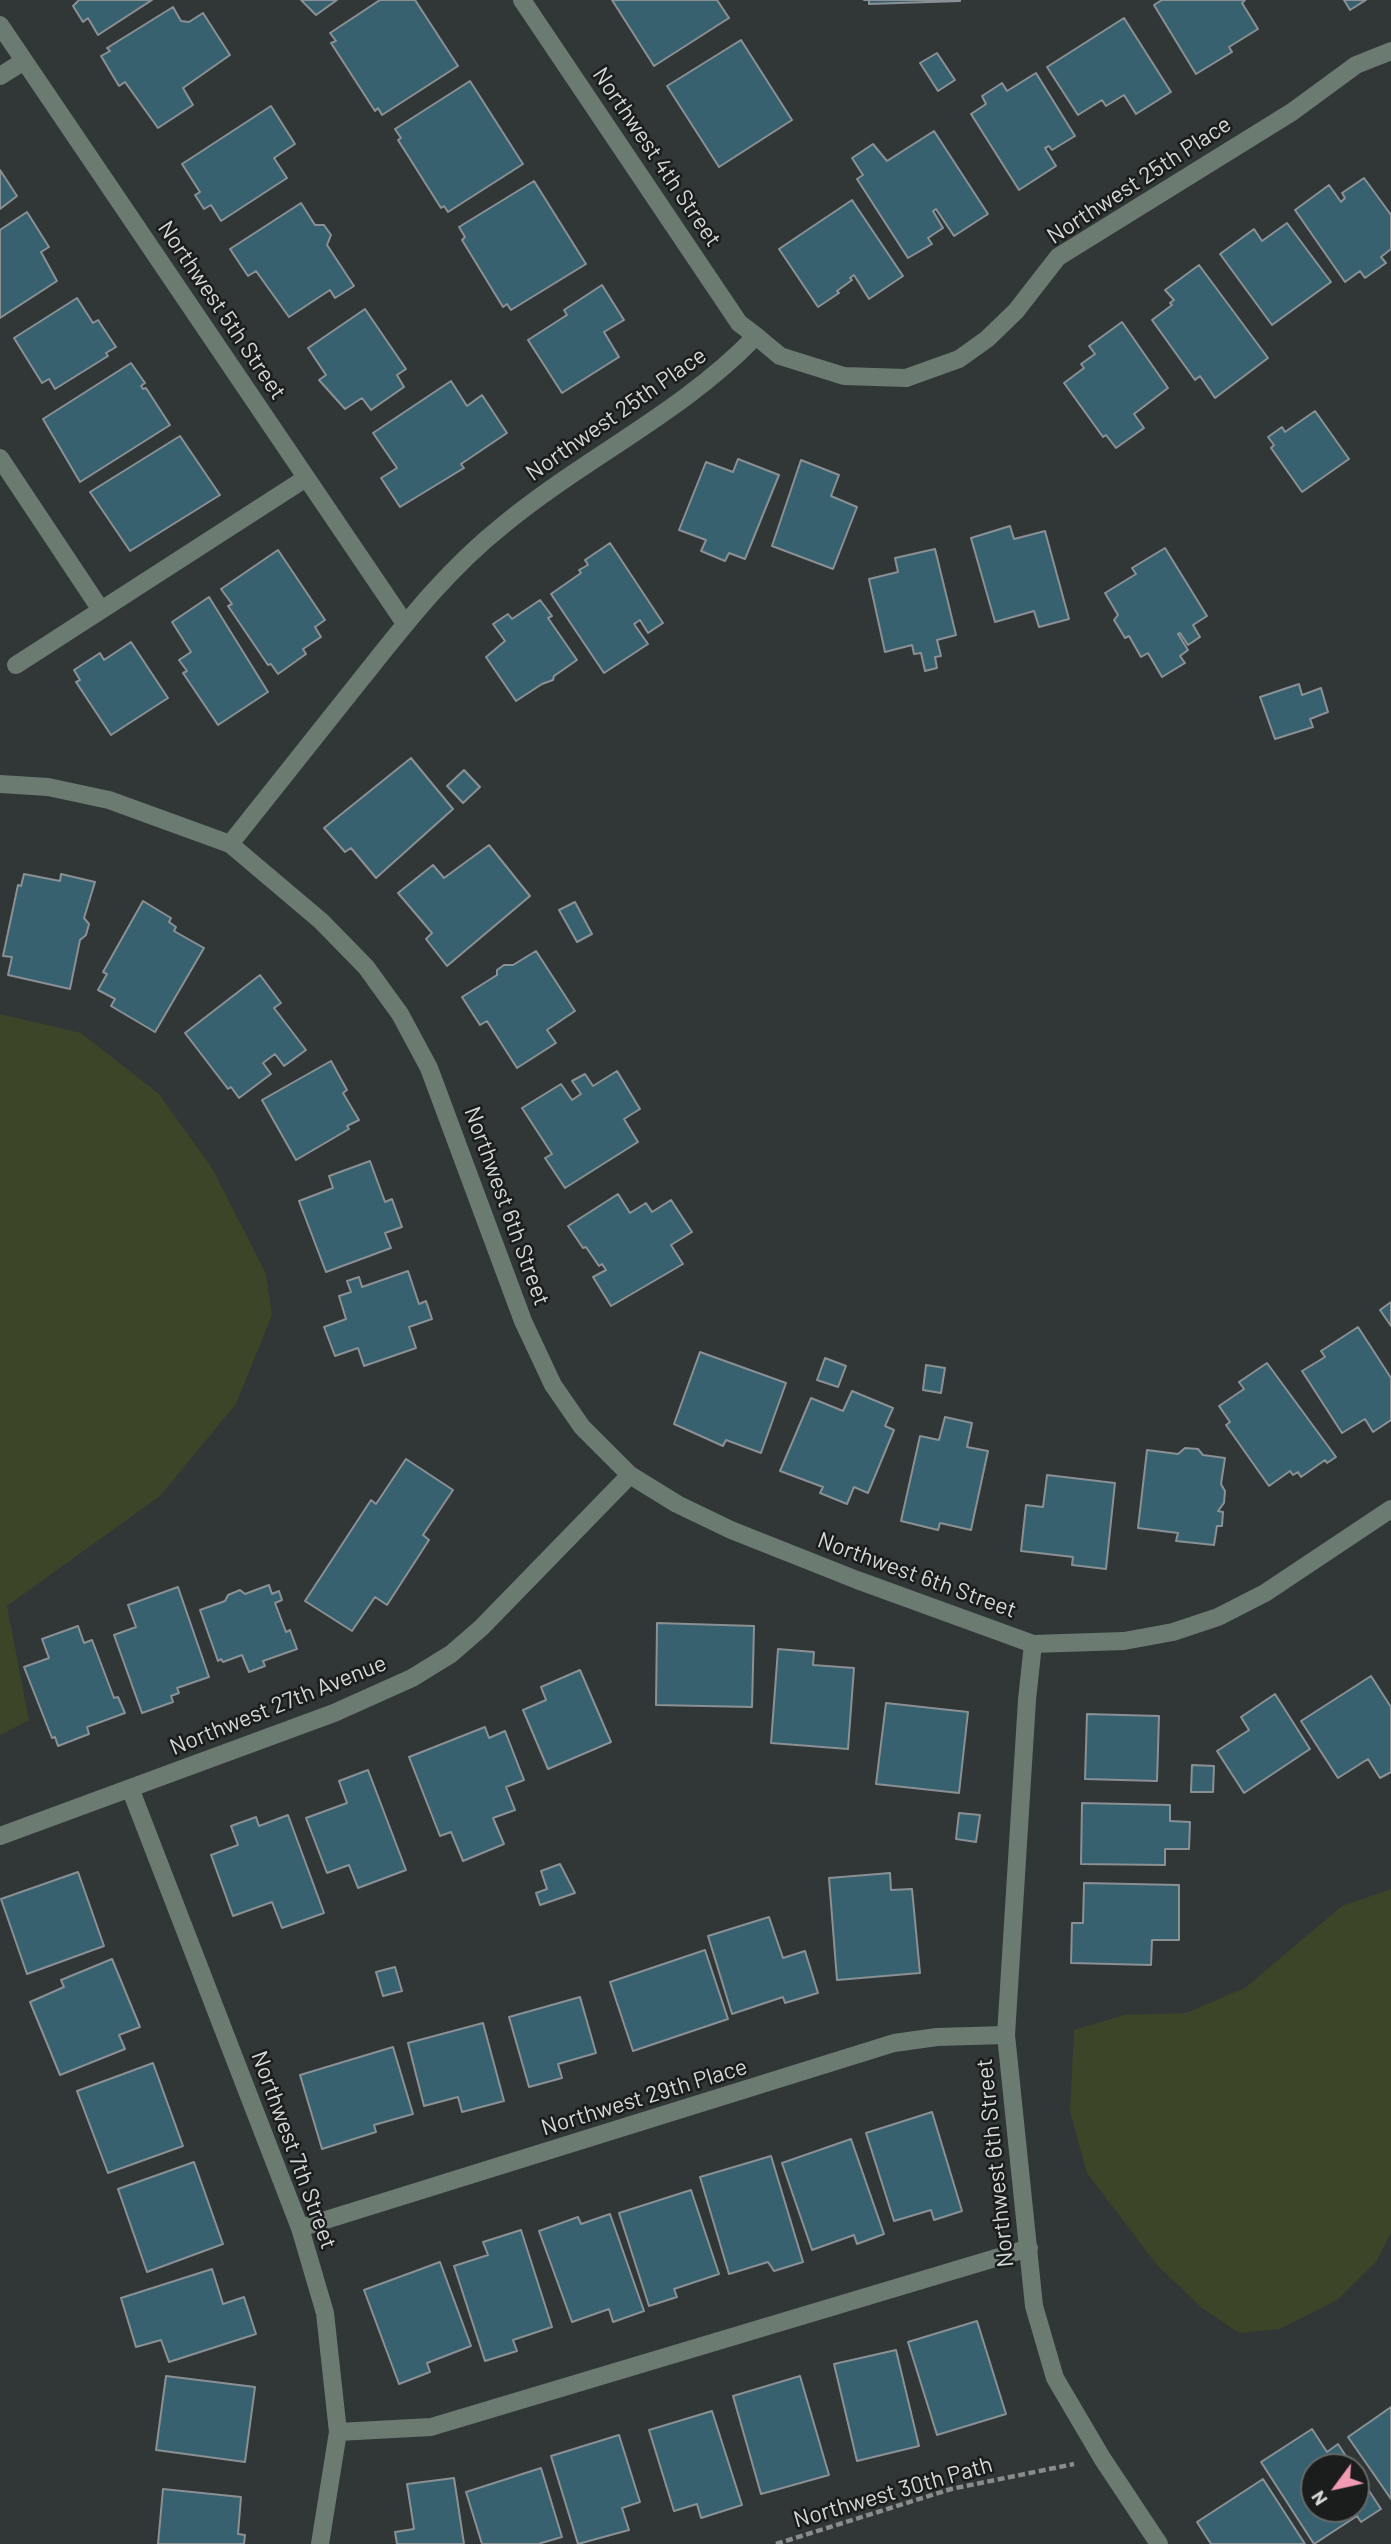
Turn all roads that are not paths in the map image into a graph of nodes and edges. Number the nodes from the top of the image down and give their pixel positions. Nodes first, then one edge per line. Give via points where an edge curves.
1 (522, 0) edge
2 (0, 25) edge
3 (1391, 51) edge
4 (24, 61) junction
5 (0, 76) edge
6 (756, 336) junction
7 (0, 458) edge
8 (306, 478) junction
9 (101, 610) junction
10 (404, 622) junction
11 (16, 665) dead end
12 (0, 784) edge
13 (230, 844) junction
14 (630, 1475) junction
15 (1391, 1509) edge
16 (1033, 1644) junction
17 (130, 1788) junction
18 (0, 1836) edge
19 (1006, 2035) junction
20 (300, 2228) junction
21 (1029, 2248) junction
22 (338, 2432) junction
23 (320, 2544) edge
24 (1159, 2544) edge

1 - 6 street, Northwest 4th Street via 739,323
2 - 4 street, Northwest 5th Street
3 - 6 street, Northwest 25th Place via 1356,65 1292,112 1058,257 1016,311 959,359 906,378 844,376 780,355
4 - 5 street
4 - 8 street, Northwest 5th Street
6 - 10 street, Northwest 25th Place via 694,394 503,525 454,568
7 - 9 street
8 - 9 street
8 - 10 street, Northwest 5th Street
9 - 11 street
10 - 13 street, Northwest 25th Place
12 - 13 street via 48,787 109,800
13 - 14 street, Northwest 6th Street via 321,921 366,967 400,1014 429,1068 523,1321 553,1385 582,1427
14 - 16 street, Northwest 6th Street via 731,1530 951,1617
14 - 17 street, Northwest 27th Avenue via 451,1654 377,1695
15 - 16 street via 1265,1593 1218,1617 1124,1641
16 - 19 street, Northwest 6th Street
17 - 18 street, Northwest 27th Avenue
17 - 20 street, Northwest 7th Street
19 - 20 street, Northwest 29th Place via 894,2043
19 - 21 street, Northwest 6th Street
20 - 22 street, Northwest 7th Street via 325,2313
21 - 22 street via 431,2427
21 - 24 street, Northwest 6th Street via 1034,2306 1055,2378
22 - 23 street, Northwest 7th Street

